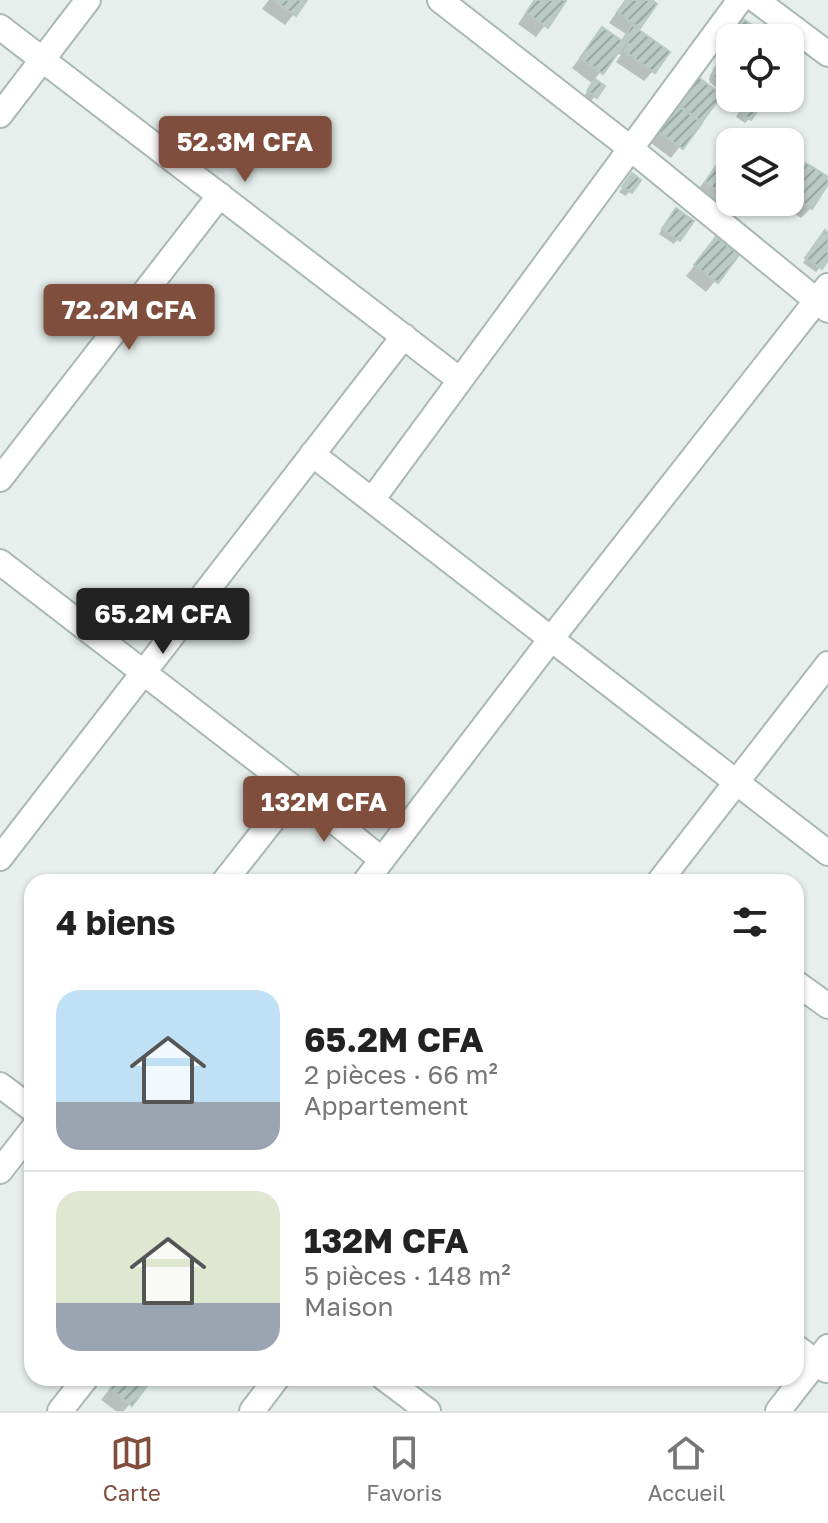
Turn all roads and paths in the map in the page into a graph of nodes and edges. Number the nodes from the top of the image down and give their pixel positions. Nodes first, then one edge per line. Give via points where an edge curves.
1 (88, 0) edge
2 (440, 0) edge
3 (740, 0) edge
4 (756, 0) edge
5 (0, 27) edge
6 (826, 49) edge
7 (43, 59) junction
8 (0, 115) edge
9 (630, 148) junction
10 (220, 195) junction
11 (824, 299) edge
12 (404, 336) junction
13 (460, 380) junction
14 (312, 454) junction
15 (0, 479) edge
16 (372, 500) junction
17 (0, 562) edge
18 (551, 639) junction
19 (828, 664) edge
20 (144, 672) junction
21 (737, 782) junction
22 (296, 790) junction
23 (828, 853) edge
24 (0, 858) edge
25 (382, 860) junction
26 (230, 874) edge
27 (371, 874) edge
28 (665, 874) edge
29 (804, 989) edge
30 (828, 1006) edge
31 (0, 1085) edge
32 (24, 1103) edge
33 (24, 1140) edge
34 (0, 1171) edge
35 (804, 1351) edge
36 (824, 1360) edge
37 (804, 1382) edge
38 (80, 1386) edge
39 (271, 1386) edge
40 (395, 1386) edge
41 (801, 1386) edge
42 (60, 1411) edge
43 (252, 1411) edge
44 (428, 1411) edge
45 (778, 1411) edge

1 - 7 street
2 - 9 street
3 - 9 street
4 - 6 street
5 - 7 street
7 - 8 street
7 - 10 street
9 - 11 street
9 - 13 street
10 - 12 street
10 - 15 street
11 - 18 street
12 - 13 street
12 - 14 street
13 - 16 street
14 - 16 street
14 - 20 street
16 - 18 street
17 - 20 street
18 - 21 street
18 - 25 street
19 - 21 street
20 - 22 street
20 - 24 street
21 - 23 street
21 - 28 street
22 - 25 street
22 - 26 street
25 - 27 street
29 - 30 street
31 - 32 street
33 - 34 street
35 - 36 street
36 - 37 street
38 - 42 street
39 - 43 street
40 - 44 street
41 - 45 street

